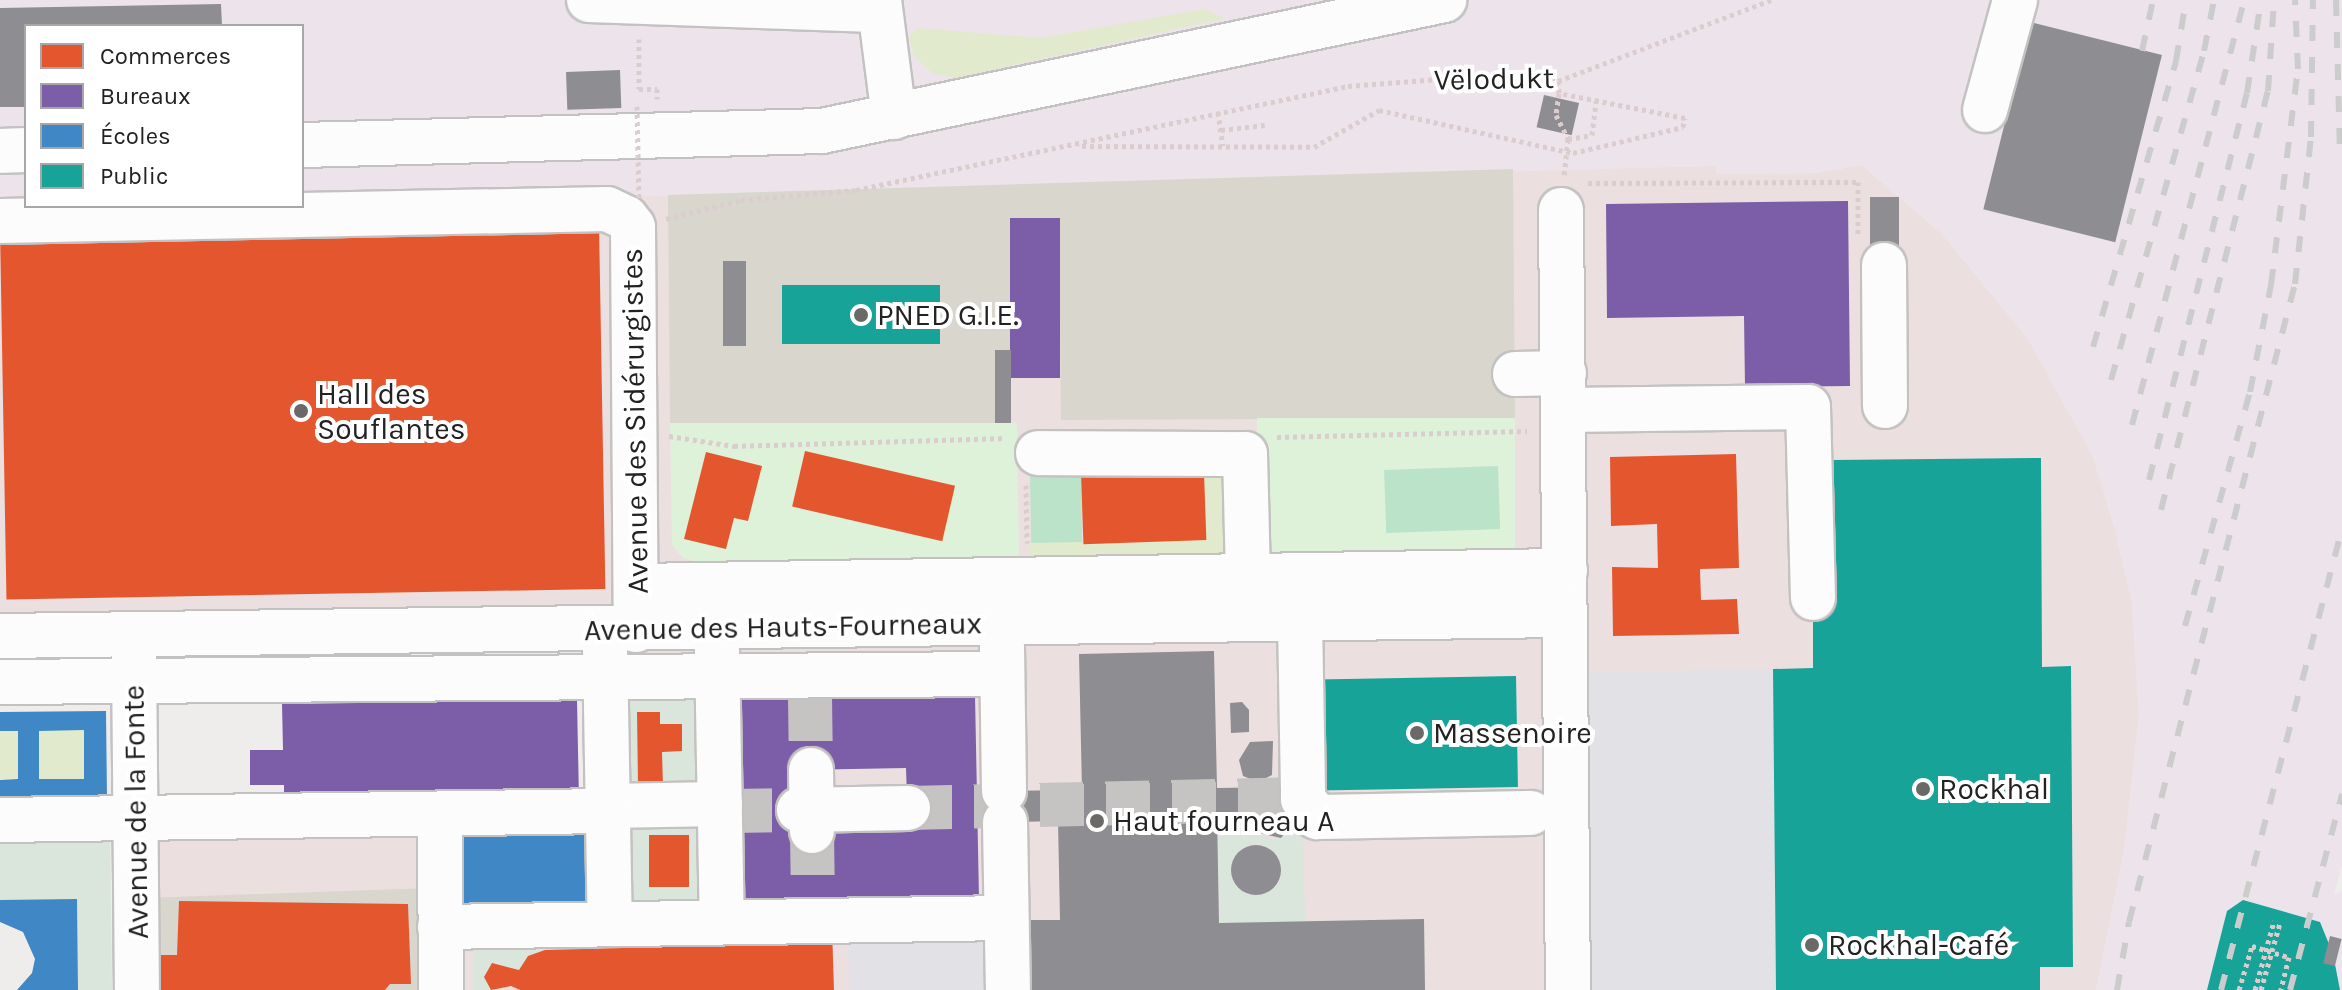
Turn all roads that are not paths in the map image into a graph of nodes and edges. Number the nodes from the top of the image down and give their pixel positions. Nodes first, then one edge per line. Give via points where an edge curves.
1 (589, 0) edge
2 (1444, 0) edge
3 (2015, 0) edge
4 (638, 2) edge
5 (880, 5) edge
6 (1284, 17) edge
7 (1985, 110) dead end
8 (894, 117) junction
9 (304, 145) edge
10 (24, 150) edge
11 (0, 151) edge
12 (1561, 210) dead end
13 (0, 221) edge
14 (1871, 253) road end
15 (1515, 374) dead end
16 (1564, 404) junction
17 (1885, 406) dead end
18 (1025, 454) road end
19 (1565, 571) junction
20 (1248, 576) junction
21 (636, 586) junction
22 (1813, 598) dead end
23 (1565, 615) junction
24 (1300, 619) junction
25 (1001, 624) junction
26 (716, 628) junction
27 (621, 630) junction
28 (134, 634) junction
29 (0, 636) edge
30 (1002, 674) junction
31 (717, 677) junction
32 (605, 678) junction
33 (134, 681) junction
34 (0, 682) edge
35 (808, 805) tunnel mouth
36 (608, 808) junction
37 (908, 808) tunnel mouth
38 (722, 809) junction
39 (1531, 813) dead end
40 (440, 816) junction
41 (136, 819) junction
42 (0, 820) edge
43 (1006, 918) junction
44 (722, 922) junction
45 (610, 924) junction
46 (440, 927) junction
47 (137, 990) edge
48 (441, 990) edge
49 (1008, 990) edge
50 (1568, 990) edge

1 - 4 street
2 - 6 street
3 - 7 street
4 - 5 street
5 - 8 street
6 - 8 street
8 - 9 street via 822,131 648,122
10 - 11 street
12 - 16 street
13 - 21 street, Avenue des Sidérurgistes via 607,209 636,213
14 - 17 street
15 - 16 street
16 - 19 street
16 - 22 street via 1808,407
18 - 20 street via 1245,454
19 - 20 street, Avenue des Hauts-Fourneaux
19 - 23 street
20 - 21 street, Avenue des Hauts-Fourneaux
21 - 27 street, Avenue des Sidérurgistes
23 - 24 street, Avenue des Hauts-Fourneaux
23 - 50 street
24 - 25 street, Avenue des Hauts-Fourneaux
24 - 39 street via 1297,799 1317,817
25 - 26 street, Avenue des Hauts-Fourneaux
25 - 30 street
26 - 27 street, Avenue des Hauts-Fourneaux
26 - 31 street
27 - 28 street, Avenue des Hauts-Fourneaux
27 - 32 street, Avenue des Sidérurgistes
28 - 29 street, Avenue des Hauts-Fourneaux
28 - 33 street, Avenue de la Fonte
30 - 31 street, Avenue des Hauts-Fourneaux via 809,686
30 - 43 street
31 - 32 street, Avenue des Hauts-Fourneaux
31 - 38 street
32 - 33 street, Avenue des Hauts-Fourneaux
32 - 36 street, Avenue des Sidérurgistes
33 - 34 street, Avenue des Hauts-Fourneaux
33 - 41 street, Avenue de la Fonte
35 - 37 street
36 - 38 street
36 - 40 street
36 - 45 street, Avenue des Sidérurgistes
38 - 44 street
40 - 41 street
40 - 46 street
41 - 42 street
41 - 47 street, Avenue de la Fonte
43 - 44 street via 813,911
43 - 49 street
44 - 45 street
45 - 46 street
46 - 48 street

